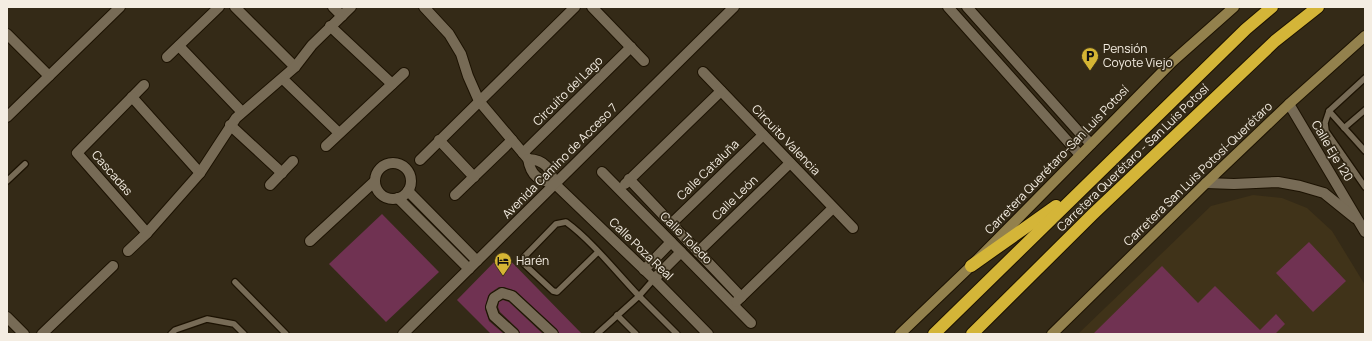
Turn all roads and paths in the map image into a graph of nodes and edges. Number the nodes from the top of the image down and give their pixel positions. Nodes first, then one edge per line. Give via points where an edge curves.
1 (120, 7) edge
2 (219, 7) edge
3 (235, 7) edge
4 (334, 7) edge
5 (351, 7) edge
6 (424, 7) edge
7 (575, 7) edge
8 (592, 7) edge
9 (734, 7) edge
10 (948, 7) edge
11 (967, 7) edge
12 (1234, 7) edge
13 (1272, 7) edge
14 (1318, 7) edge
15 (342, 16) junction
16 (330, 26) junction
17 (7, 34) edge
18 (1365, 36) edge
19 (1001, 45) junction
20 (179, 46) junction
21 (631, 47) junction
22 (990, 55) junction
23 (167, 57) dead end
24 (644, 61) dead end
25 (295, 67) junction
26 (703, 72) dead end
27 (404, 73) dead end
28 (48, 76) junction
29 (282, 78) junction
30 (1365, 78) edge
31 (392, 84) junction
32 (144, 85) dead end
33 (721, 90) junction
34 (132, 98) junction
35 (1050, 100) junction
36 (479, 101) junction
37 (1289, 104) junction
38 (1329, 110) junction
39 (1041, 111) junction
40 (242, 112) junction
41 (1364, 113) edge
42 (7, 117) edge
43 (230, 125) junction
44 (1344, 128) junction
45 (339, 133) junction
46 (763, 135) junction
47 (439, 140) junction
48 (512, 140) junction
49 (1091, 144) junction
50 (326, 146) dead end
51 (1365, 151) edge
52 (1080, 155) junction
53 (525, 156) junction
54 (420, 160) dead end
55 (293, 161) dead end
56 (790, 163) junction
57 (25, 164) dead end
58 (602, 172) dead end
59 (200, 173) junction
60 (282, 173) junction
61 (474, 177) junction
62 (629, 180) junction
63 (375, 181) junction
64 (7, 182) edge
65 (1087, 183) junction
66 (1206, 183) junction
67 (556, 184) junction
68 (270, 185) dead end
69 (1365, 187) edge
70 (619, 189) junction
71 (408, 191) junction
72 (455, 196) dead end
73 (398, 198) junction
74 (833, 208) junction
75 (1356, 218) junction
76 (671, 224) junction
77 (853, 228) dead end
78 (446, 229) junction
79 (1365, 232) edge
80 (147, 233) junction
81 (438, 237) junction
82 (310, 241) dead end
83 (671, 242) junction
84 (128, 251) dead end
85 (598, 252) junction
86 (681, 252) junction
87 (698, 252) junction
88 (473, 265) junction
89 (113, 266) dead end
90 (972, 266) junction
91 (644, 270) junction
92 (654, 279) junction
93 (235, 282) dead end
94 (639, 296) junction
95 (741, 297) junction
96 (733, 304) junction
97 (617, 315) junction
98 (7, 317) edge
99 (751, 323) dead end
100 (24, 334) edge
101 (42, 334) edge
102 (171, 334) edge
103 (244, 334) edge
104 (286, 334) edge
105 (403, 334) edge
106 (514, 334) edge
107 (552, 334) edge
108 (597, 334) edge
109 (636, 334) edge
110 (677, 334) edge
111 (708, 334) edge
112 (900, 334) edge
113 (934, 334) edge
114 (972, 334) edge
115 (1052, 334) edge

1 - 28 street
2 - 20 street
3 - 25 street
4 - 15 street
5 - 15 street
6 - 36 street via 449,34 461,54
7 - 36 street
8 - 21 street
9 - 67 street, Avenida Camino de Acceso 7
10 - 22 street
11 - 19 street
12 - 49 main road, Carretera Querétaro-San Luis Potosí via 1172,62
13 - 65 highway, Carretera Querétaro - San Luis Potosí
14 - 114 highway, Carretera Querétaro - San Luis Potosí via 1275,41 1093,214
15 - 16 street
16 - 25 street
16 - 31 street
17 - 28 street
18 - 37 main road, Carretera San Luis Potosí-Querétaro
19 - 22 street
19 - 35 street
20 - 23 street
20 - 40 street
21 - 24 street
21 - 53 street, Circuito del Lago
22 - 39 street
25 - 29 street
26 - 33 street, Circuito Valencia
27 - 31 street
28 - 42 street
29 - 40 street
29 - 45 street
30 - 38 lane
31 - 45 street
32 - 34 street, Cascadas
33 - 46 street, Circuito Valencia
33 - 62 street
34 - 59 street
34 - 80 street, Cascadas via 77,153
35 - 39 street
35 - 49 street
36 - 47 street
36 - 48 street
37 - 66 main road, Carretera San Luis Potosí-Querétaro
37 - 75 street, Calle Eje 120
38 - 44 lane
38 - 69 lane via 1325,123 1326,131
39 - 52 street
40 - 43 street
41 - 44 lane
43 - 59 street
43 - 60 street
44 - 51 lane
45 - 50 street
46 - 56 street, Circuito Valencia
46 - 76 street, Calle Cataluña
47 - 54 street
47 - 61 street
48 - 53 street
48 - 61 street
49 - 52 main road, Carretera Querétaro-San Luis Potosí
52 - 90 main road, Carretera Querétaro-San Luis Potosí
53 - 67 street via 547,167
53 - 67 street via 537,177 542,181
55 - 60 street
56 - 74 street, Circuito Valencia
56 - 87 street, Calle León
57 - 64 lane
58 - 70 street, Calle Toledo
59 - 80 street
60 - 68 street
61 - 72 street
62 - 70 street
62 - 76 street, Calle Toledo
63 - 71 street via 383,166 401,165 406,169 410,179
63 - 73 street via 382,196
63 - 82 street
65 - 90 highway
65 - 113 highway, Carretera Querétaro - San Luis Potosí
66 - 75 street via 1278,182 1300,186 1324,193
66 - 115 main road, Carretera San Luis Potosí-Querétaro
67 - 88 street, Avenida Camino de Acceso 7
67 - 91 street, Calle Poza Real
70 - 83 street, Calle Toledo
71 - 73 street
71 - 78 street
73 - 81 street
74 - 77 street, Circuito Valencia
74 - 95 street
75 - 79 street, Calle Eje 120
76 - 87 street, Calle Toledo
78 - 81 street
78 - 88 street
80 - 84 street
81 - 88 street
83 - 86 street, Calle Toledo
83 - 91 street
85 - 85 lane via 566,222 556,224 524,257 524,264 552,291 557,292
85 - 94 lane
86 - 92 street
86 - 96 street, Calle Toledo
87 - 95 street, Calle Toledo
88 - 105 street, Avenida Camino de Acceso 7
89 - 101 street
90 - 112 main road, Carretera Querétaro-San Luis Potosí
91 - 92 street, Calle Poza Real
92 - 94 lane
92 - 111 street, Calle Poza Real
93 - 104 lane
94 - 97 lane
94 - 110 lane
95 - 96 street
96 - 99 street, Calle Toledo
97 - 108 lane
97 - 109 lane
98 - 100 street
102 - 103 lane via 175,330 207,319 234,324
106 - 107 street via 494,316 491,307 494,298 502,293 512,296

